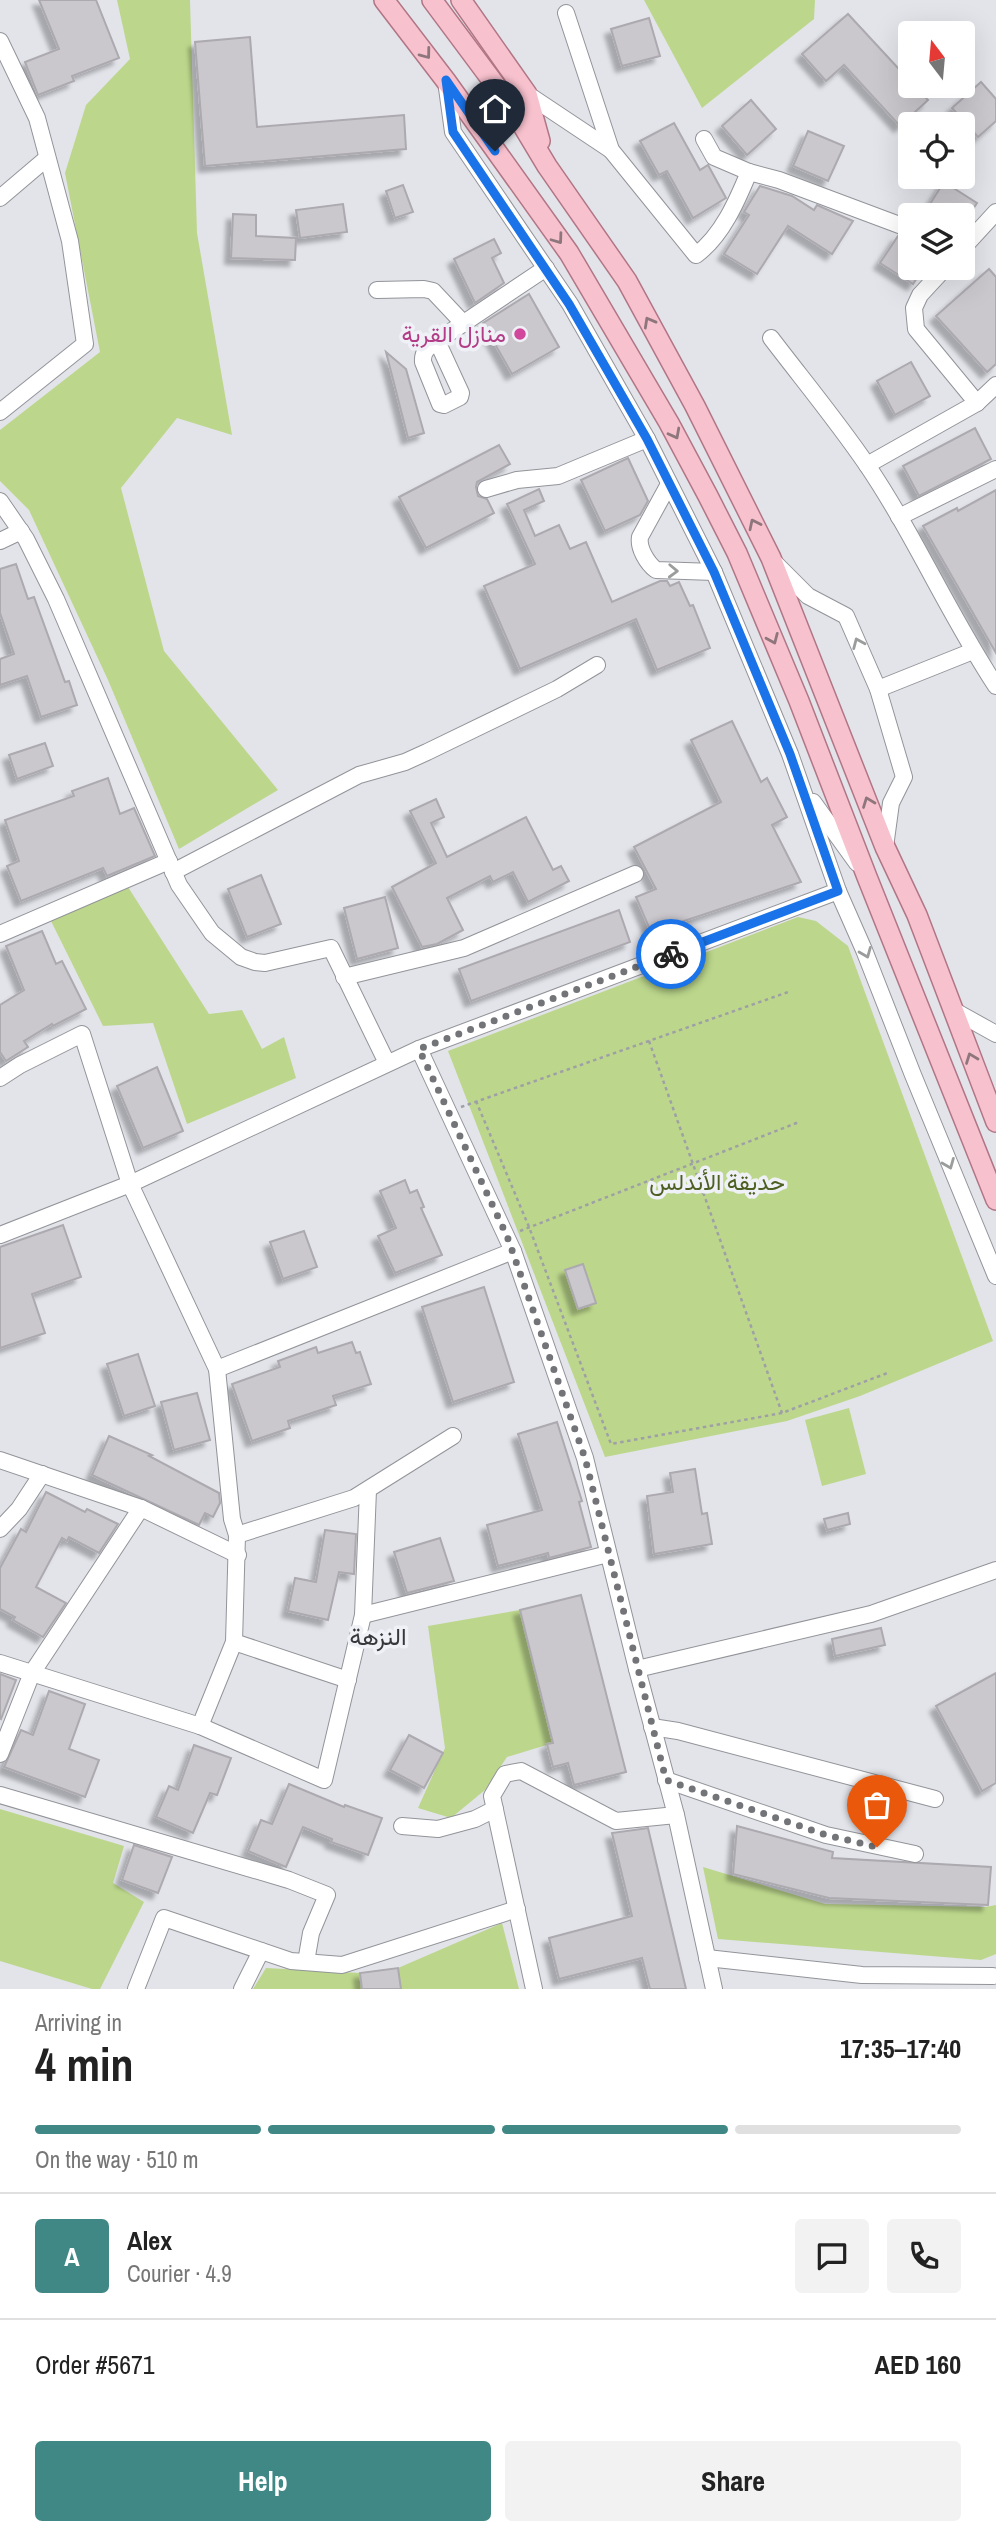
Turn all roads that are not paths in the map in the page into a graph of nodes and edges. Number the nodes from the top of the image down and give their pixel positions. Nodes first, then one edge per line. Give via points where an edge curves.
1 (384, 0) edge
2 (432, 0) edge
3 (461, 0) edge
4 (566, 13) dead end
5 (0, 41) edge
6 (446, 80) junction
7 (527, 94) junction
8 (704, 139) dead end
9 (611, 150) junction
10 (47, 158) junction
11 (547, 166) junction
12 (749, 172) junction
13 (0, 198) edge
14 (996, 212) edge
15 (898, 225) edge
16 (975, 234) edge
17 (546, 268) junction
18 (934, 280) edge
19 (377, 290) dead end
20 (464, 324) junction
21 (771, 338) dead end
22 (437, 341) dead end
23 (996, 385) edge
24 (977, 402) junction
25 (0, 412) edge
26 (647, 439) junction
27 (867, 465) junction
28 (996, 469) edge
29 (669, 484) junction
30 (486, 489) dead end
31 (0, 501) edge
32 (899, 517) junction
33 (21, 531) junction
34 (0, 541) edge
35 (771, 558) junction
36 (714, 572) junction
37 (973, 651) junction
38 (597, 665) dead end
39 (996, 686) edge
40 (878, 688) junction
41 (801, 785) junction
42 (885, 847) junction
43 (171, 867) junction
44 (635, 874) dead end
45 (867, 877) junction
46 (838, 891) junction
47 (0, 934) edge
48 (344, 977) junction
49 (953, 1010) junction
50 (996, 1034) edge
51 (419, 1049) junction
52 (387, 1063) junction
53 (0, 1078) edge
54 (996, 1122) edge
55 (130, 1184) junction
56 (996, 1200) edge
57 (0, 1235) edge
58 (510, 1243) junction
59 (996, 1276) edge
60 (217, 1369) junction
61 (453, 1436) dead end
62 (0, 1460) edge
63 (42, 1474) junction
64 (368, 1490) junction
65 (141, 1508) junction
66 (0, 1529) edge
67 (237, 1535) junction
68 (608, 1554) junction
69 (238, 1555) junction
70 (996, 1570) edge
71 (363, 1615) junction
72 (234, 1642) junction
73 (0, 1663) edge
74 (637, 1669) junction
75 (32, 1673) junction
76 (348, 1680) junction
77 (200, 1726) junction
78 (652, 1727) junction
79 (0, 1754) edge
80 (666, 1780) junction
81 (0, 1795) edge
82 (935, 1799) dead end
83 (495, 1809) junction
84 (676, 1815) junction
85 (402, 1826) dead end
86 (915, 1854) dead end
87 (517, 1909) junction
88 (261, 1951) junction
89 (707, 1958) junction
90 (306, 1962) junction
91 (993, 1976) dead end
92 (864, 1982) edge
93 (136, 1989) edge
94 (242, 1989) edge
95 (534, 1989) edge
96 (714, 1989) edge

1 -> 6 main road
2 - 11 main road via 511,106
3 - 7 main road
4 - 9 street
5 - 10 street via 37,118
6 - 17 street via 453,132
6 -> 45 main road via 569,253 702,484 737,553
7 - 9 street
7 - 11 main road
8 - 12 street via 714,157
9 - 12 street via 696,256 735,205
10 - 13 street
10 - 25 street via 70,241 85,344
35 -> 11 main road via 627,281
12 - 15 street
14 - 16 street
17 - 20 street
17 - 26 street
18 - 24 street via 914,308 916,329
19 - 20 street via 433,291
20 - 22 street
21 - 27 street
23 - 24 street
24 - 27 street
26 - 29 street
26 - 30 street via 558,476
27 - 32 street
28 - 32 street
29 - 36 street
29 -> 36 street via 640,537 650,566
31 - 33 street
32 - 37 street
33 - 34 street
33 - 43 street via 56,599
40 -> 35 street via 846,616 808,596
42 -> 35 main road
36 - 41 street
37 - 39 street
37 - 40 street
38 - 43 street via 427,752 359,775
40 - 42 street via 904,777 891,803
41 - 45 street
41 - 46 street
42 - 49 main road
43 - 47 street
43 - 48 street via 178,885 212,933 241,957 265,963 331,948
44 - 48 street via 464,948
45 - 56 main road
46 - 51 street
46 -> 59 street
48 - 52 street
49 - 50 street
54 -> 49 main road
51 - 52 street
51 - 58 street
52 - 55 street
53 - 55 street via 82,1034
55 - 57 street
55 - 60 street
58 - 60 street
58 - 68 street via 585,1458
60 - 67 street
61 - 64 street
62 - 63 street
63 - 65 street
63 - 66 street
64 - 67 street
64 - 71 street
65 - 69 street
65 - 75 street
67 - 69 street
68 - 71 street
68 - 74 street
69 - 72 street
70 - 74 street via 871,1614
71 - 76 street
72 - 76 street
72 - 77 street
73 - 75 street
74 - 78 street
75 - 77 street
75 - 79 street
76 - 77 street via 324,1780
78 - 80 street
78 - 82 street
80 - 84 street
80 - 86 street via 826,1835
81 - 90 street via 327,1895 311,1933
83 - 84 street via 492,1796 505,1774 521,1771 616,1821
83 - 85 street via 438,1829
83 - 87 street
84 - 89 street
87 - 90 street via 342,1965
87 - 95 street
88 - 90 street
88 - 93 street via 164,1918
88 - 94 street
89 - 92 street
89 - 96 street
91 - 92 street

